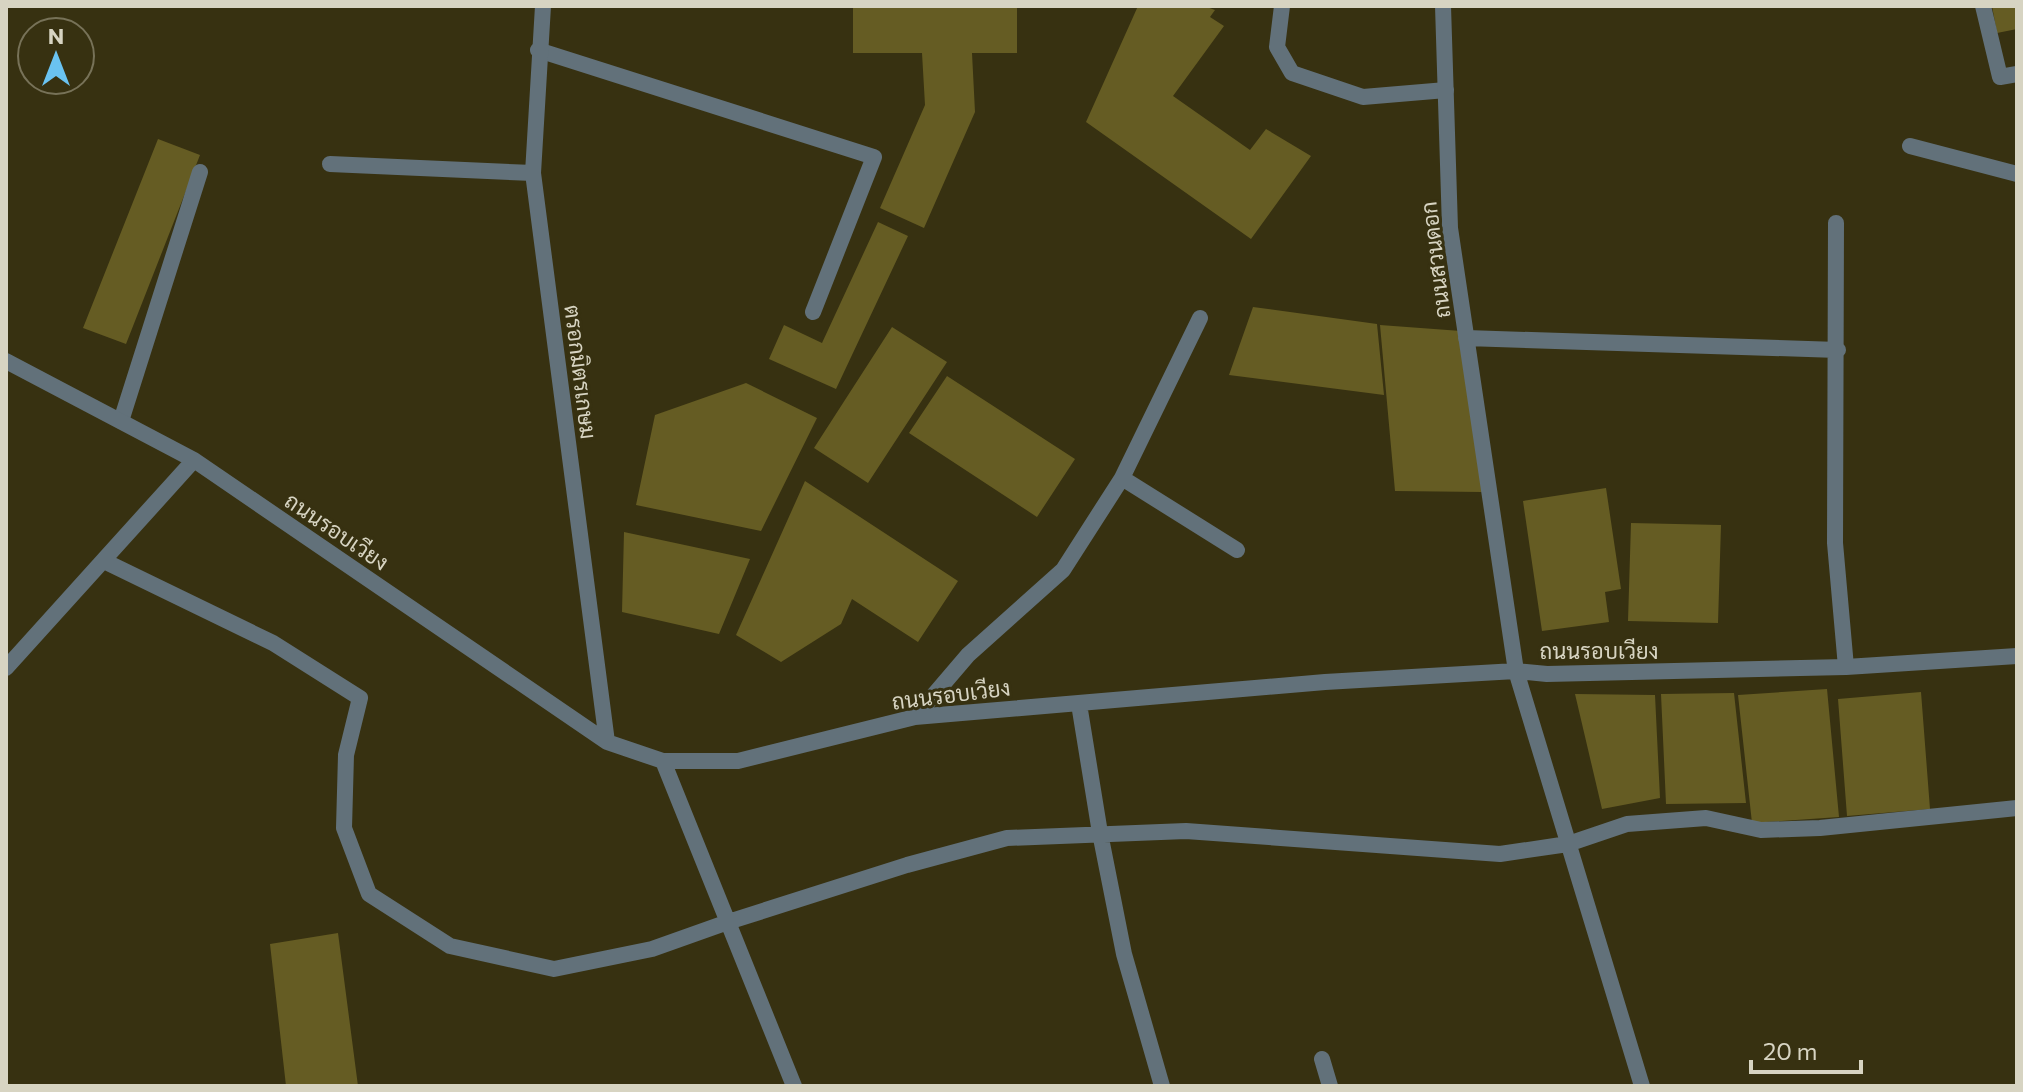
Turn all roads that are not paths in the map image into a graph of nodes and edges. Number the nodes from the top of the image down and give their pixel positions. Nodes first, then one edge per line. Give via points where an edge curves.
1 (543, 6) edge
2 (1282, 6) edge
3 (1443, 6) edge
4 (1983, 6) edge
5 (538, 50) junction
6 (2017, 74) edge
7 (1446, 90) junction
8 (1910, 146) dead end
9 (330, 164) dead end
10 (200, 172) dead end
11 (533, 173) junction
12 (2017, 174) edge
13 (1836, 223) dead end
14 (813, 312) dead end
15 (1200, 318) dead end
16 (1466, 338) junction
17 (1838, 350) junction
18 (6, 361) edge
19 (121, 421) junction
20 (194, 460) junction
21 (1122, 478) junction
22 (1237, 550) dead end
23 (104, 561) junction
24 (2017, 656) edge
25 (1846, 667) junction
26 (6, 668) edge
27 (1516, 671) junction
28 (1079, 704) junction
29 (915, 717) junction
30 (607, 742) junction
31 (663, 761) junction
32 (2017, 808) edge
33 (1100, 833) junction
34 (1568, 844) junction
35 (728, 922) junction
36 (1322, 1059) dead end
37 (794, 1086) edge
38 (1162, 1086) edge
39 (1330, 1086) edge
40 (1642, 1086) edge

1 - 5 street, ตรอกมิตรเกษม
2 - 7 street via 1277,47 1292,73 1363,97
3 - 7 street, ถนนสวนดอก
4 - 6 street via 2000,77
5 - 11 street, ตรอกมิตรเกษม
5 - 14 street via 874,157
7 - 16 street, ถนนสวนดอก via 1450,228
8 - 12 street
9 - 11 street
10 - 19 street
11 - 30 street, ตรอกมิตรเกษม
13 - 17 street
15 - 21 street
16 - 17 street
16 - 27 street, ถนนสวนดอก
17 - 25 street via 1835,543
18 - 19 street, ถนนรอบเวียง
19 - 20 street, ถนนรอบเวียง
20 - 23 street
20 - 30 street, ถนนรอบเวียง
21 - 22 street
21 - 29 street via 1063,570 968,655
23 - 26 street
23 - 35 street via 273,643 360,698 346,755 344,828 369,894 450,946 554,969 652,949
24 - 25 street, ถนนรอบเวียง
25 - 27 street, ถนนรอบเวียง
27 - 28 street, ถนนรอบเวียง
27 - 34 street, ถนนสวนดอก
28 - 29 street, ถนนรอบเวียง
28 - 33 street
29 - 31 street, ถนนรอบเวียง via 738,761
30 - 31 street, ถนนรอบเวียง
31 - 35 street
32 - 34 street via 1820,828 1761,830 1706,818 1627,824
33 - 34 street via 1186,831 1500,854
33 - 35 street via 1007,838
33 - 38 street via 1124,954
34 - 40 street, ถนนสวนดอก
35 - 37 street
36 - 39 street

